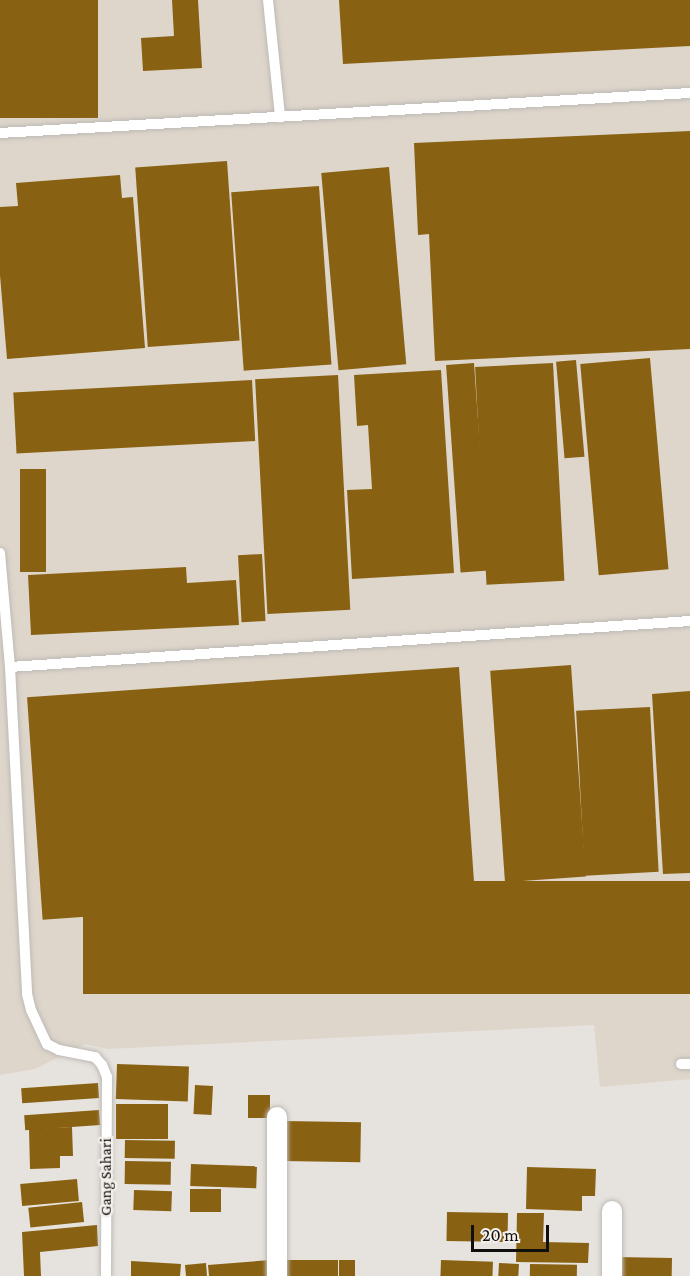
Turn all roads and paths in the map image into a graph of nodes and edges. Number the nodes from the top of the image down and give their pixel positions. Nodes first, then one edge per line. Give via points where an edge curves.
1 (268, 0) edge
2 (690, 93) edge
3 (280, 117) junction
4 (0, 133) edge
5 (0, 554) edge
6 (690, 621) edge
7 (10, 667) junction
8 (277, 1117) dead end
9 (612, 1211) dead end
10 (106, 1276) edge
11 (277, 1276) edge
12 (612, 1276) edge

1 - 3 lane
2 - 3 lane
3 - 4 lane
5 - 7 lane
6 - 7 lane
7 - 10 lane, Gang Sahari via 27,993 47,1044 95,1057 107,1077
8 - 11 street
9 - 12 street

